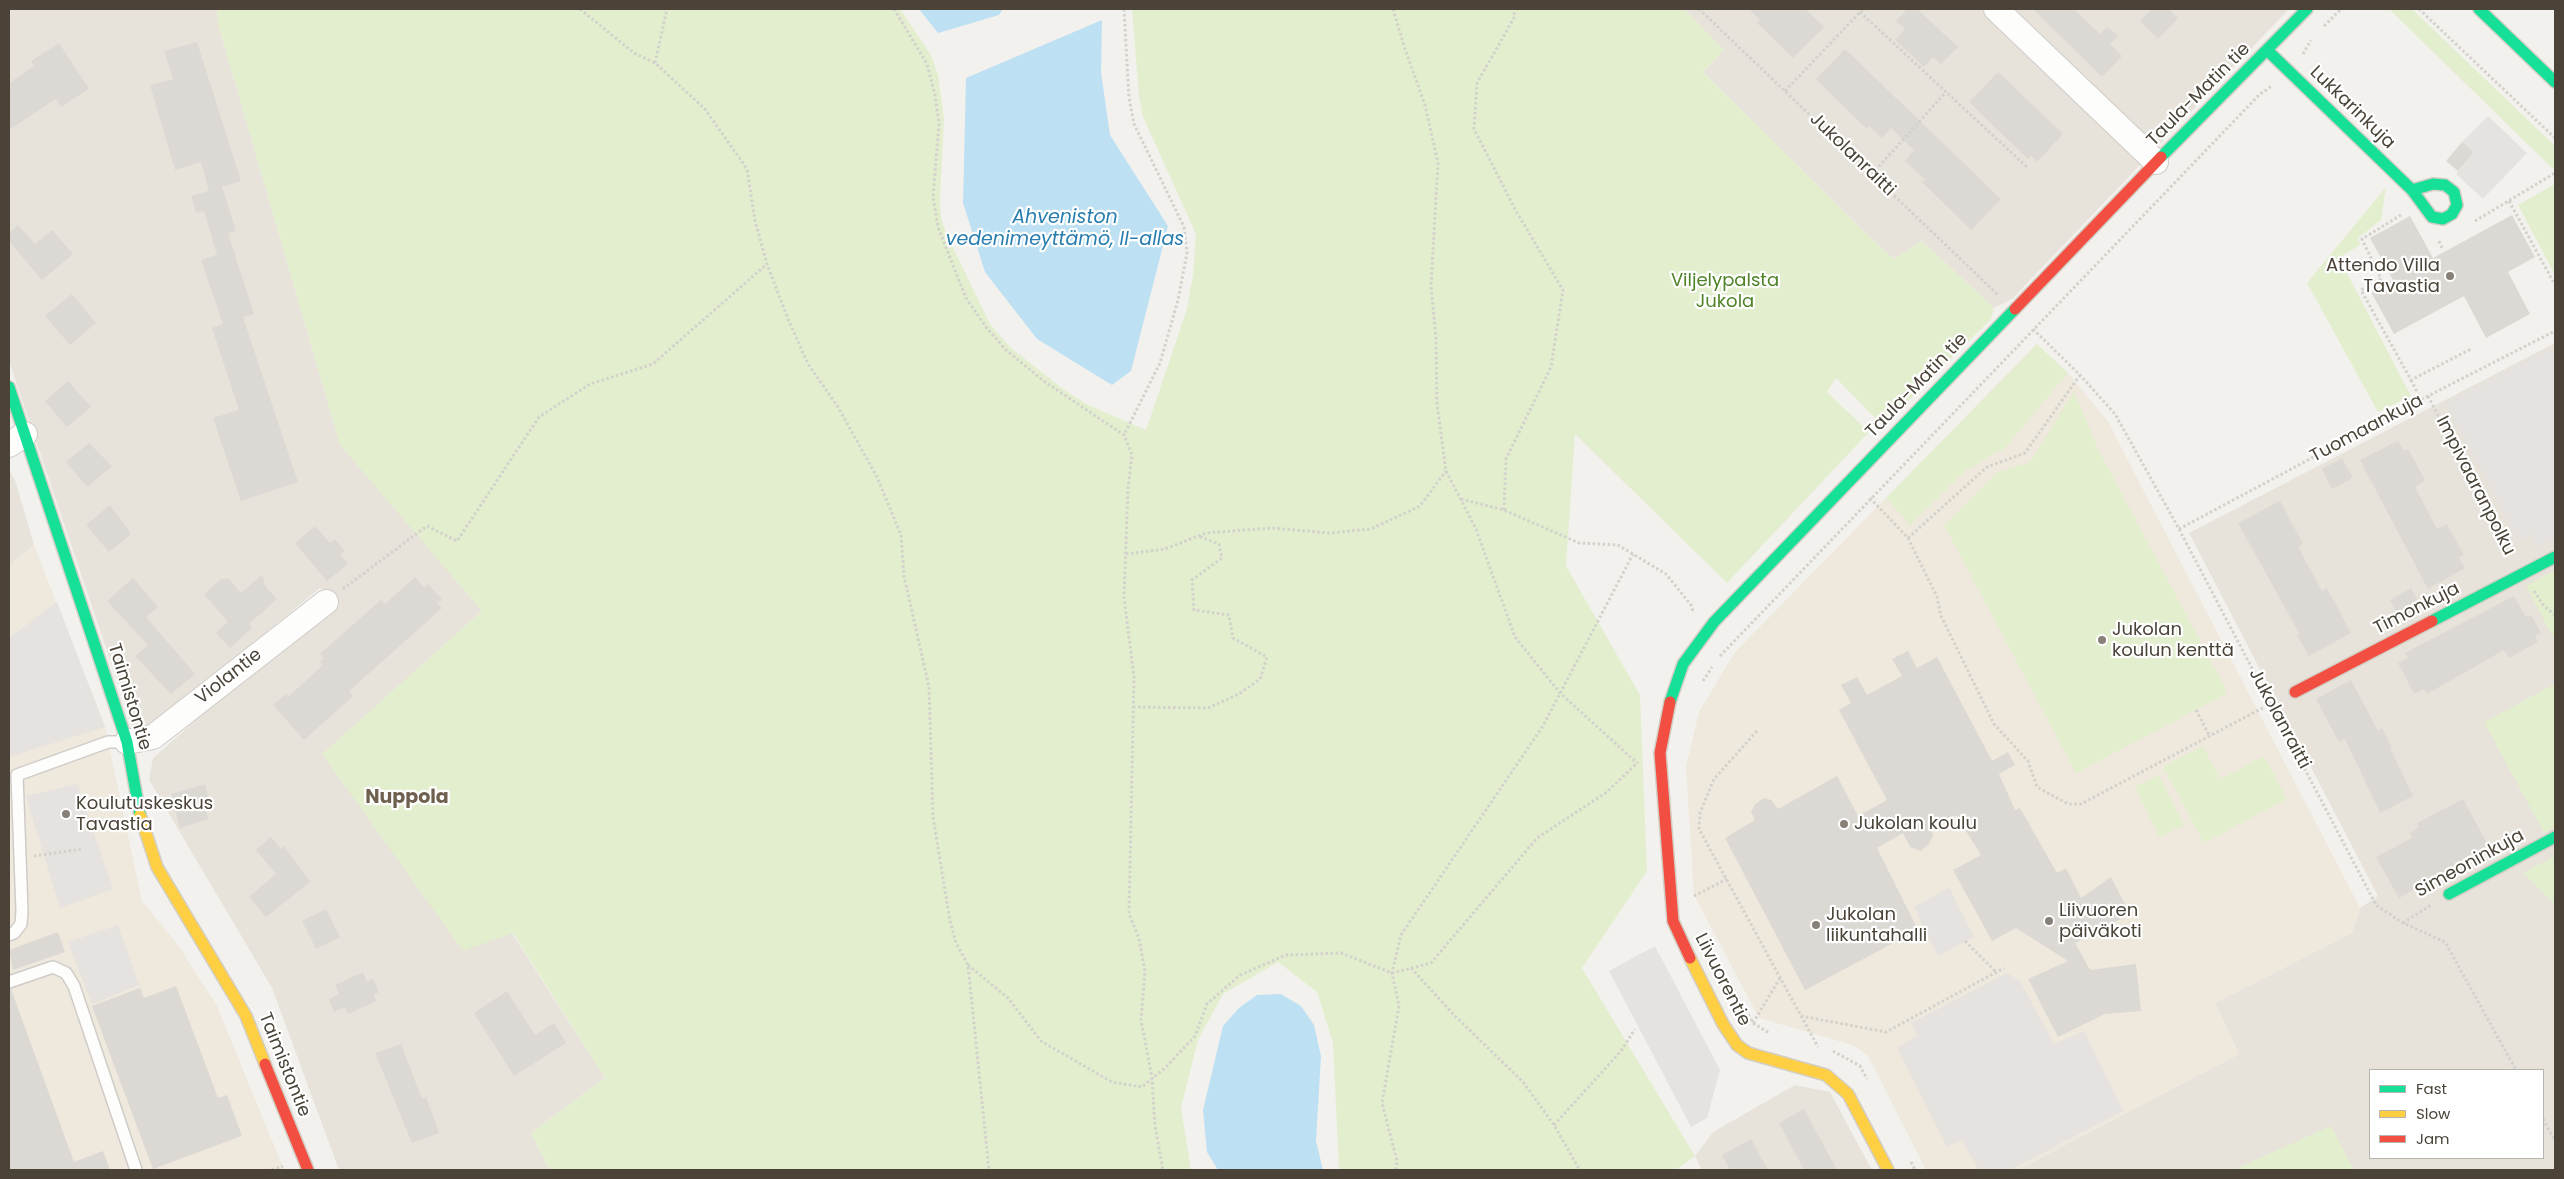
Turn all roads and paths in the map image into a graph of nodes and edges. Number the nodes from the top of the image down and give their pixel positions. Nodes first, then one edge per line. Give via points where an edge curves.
1 (580, 9) edge
2 (667, 9) edge
3 (894, 9) edge
4 (1124, 9) edge
5 (1393, 9) edge
6 (1513, 9) edge
7 (1699, 9) edge
8 (1863, 9) edge
9 (1996, 9) edge
10 (2307, 9) edge
11 (2341, 9) edge
12 (2418, 9) edge
13 (2479, 9) edge
14 (1860, 12) junction
15 (2323, 28) dead end
16 (2317, 34) dead end
17 (2268, 51) junction
18 (655, 62) junction
19 (2291, 73) junction
20 (2555, 82) edge
21 (1785, 91) junction
22 (1946, 92) junction
23 (2555, 138) edge
24 (2156, 162) junction
25 (2028, 168) dead end
26 (2555, 173) edge
27 (1872, 174) junction
28 (2412, 190) junction
29 (2509, 201) junction
30 (2422, 203) junction
31 (2471, 224) dead end
32 (2448, 238) dead end
33 (2440, 242) dead end
34 (767, 264) junction
35 (2555, 285) edge
36 (2006, 302) dead end
37 (2033, 329) junction
38 (2555, 331) edge
39 (2471, 349) dead end
40 (2080, 375) junction
41 (2412, 380) junction
42 (9, 387) edge
43 (2428, 396) junction
44 (2422, 399) junction
45 (1124, 435) junction
46 (17, 440) edge
47 (1446, 471) junction
48 (1870, 498) junction
49 (1461, 499) junction
50 (1504, 510) junction
51 (2180, 529) junction
52 (1198, 536) junction
53 (1908, 538) junction
54 (1126, 554) junction
55 (1633, 554) junction
56 (2555, 557) edge
57 (2523, 574) junction
58 (326, 602) joint
59 (2555, 615) edge
60 (1701, 638) junction
61 (1701, 685) dead end
62 (2295, 692) dead end
63 (1560, 693) junction
64 (2271, 704) junction
65 (1133, 707) junction
66 (2196, 710) dead end
67 (1757, 731) dead end
68 (2209, 735) junction
69 (127, 742) junction
70 (1660, 753) junction
71 (1637, 763) junction
72 (2555, 837) edge
73 (1668, 840) joint
74 (82, 849) dead end
75 (46, 854) dead end
76 (1727, 879) junction
77 (2448, 894) joint
78 (1689, 899) dead end
79 (2403, 923) junction
80 (9, 935) edge
81 (1965, 941) dead end
82 (968, 965) junction
83 (1411, 968) junction
84 (2004, 968) dead end
85 (1996, 972) junction
86 (1392, 973) junction
87 (1780, 978) junction
88 (9, 982) edge
89 (1730, 982) dead end
90 (1801, 1016) junction
91 (1753, 1023) junction
92 (1635, 1029) dead end
93 (1774, 1035) dead end
94 (1809, 1045) dead end
95 (1818, 1047) junction
96 (1836, 1052) dead end
97 (2515, 1069) edge
98 (1152, 1078) junction
99 (2544, 1121) edge
100 (1554, 1125) junction
101 (2555, 1138) edge
102 (136, 1170) edge
103 (308, 1170) edge
104 (989, 1170) edge
105 (1163, 1170) edge
106 (1396, 1170) edge
107 (1576, 1170) edge
108 (1888, 1170) edge

1 - 18 path via 634,53
2 - 18 path
3 - 45 path via 927,64 935,94 939,124 933,197 938,226 966,298 1006,350 1045,382
4 - 45 path via 1129,98 1134,124 1184,227 1187,253 1160,363
5 - 47 path via 1426,105 1438,162 1431,286 1437,404
6 - 50 path via 1515,16 1478,84 1474,130 1516,211 1563,290 1551,367 1506,459
7 - 21 path, Jukolanraitti
8 - 14 path
9 - 24 street
10 - 17 street, Taula-Matin tie
11 - 15 path
12 - 23 path
13 - 20 street
14 - 21 path
14 - 22 path
16 - 19 path
17 - 19 street, Lukkarinkuja
17 - 24 street, Taula-Matin tie
18 - 34 path via 704,109 747,169 755,221
19 - 28 street, Lukkarinkuja
19 - 37 path via 2260,94
21 - 27 path, Jukolanraitti
22 - 25 path
22 - 27 path
24 - 60 street, Taula-Matin tie
26 - 29 path
27 - 36 path, Jukolanraitti
28 - 30 street, Lukkarinkuja
28 - 30 street, Lukkarinkuja via 2433,184 2445,185 2454,192 2457,205 2452,214 2443,219 2432,217
29 - 31 path
29 - 35 path
30 - 41 path via 2362,239 2382,279 2361,290
32 - 33 path
34 - 58 path via 653,364 590,384 538,417 457,541 427,526
34 - 82 path via 808,364 838,407 877,477 901,535 904,576 930,687 933,817 950,921 956,943
37 - 40 path, Jukolanraitti
37 - 48 path
38 - 43 path, Tuomaankuja
39 - 41 path
40 - 51 path, Jukolanraitti via 2115,414
40 - 53 path via 2025,453 1987,467
41 - 44 path
42 - 46 street, Taimistontie
43 - 44 path, Tuomaankuja
43 - 57 path, Impivaaranpolku
44 - 51 path, Tuomaankuja
45 - 54 path via 1132,455
46 - 69 street, Taimistontie
47 - 49 path
47 - 52 path via 1420,506 1371,529 1329,533 1272,528
48 - 53 path
48 - 61 path via 1748,625 1716,661
49 - 50 path
49 - 63 path via 1476,529 1516,637
50 - 55 path via 1578,543 1618,545
51 - 64 path, Jukolanraitti
52 - 54 path via 1165,549
52 - 65 path via 1219,544 1222,558 1192,580 1194,610 1229,616 1233,638 1268,657 1260,680 1208,708
53 - 68 path via 1937,597 1941,616 1994,724 2028,761 2037,788 2068,804 2081,804
54 - 65 path via 1124,597 1134,676
55 - 60 path via 1666,574 1691,605
55 - 63 path
56 - 57 street, Timonkuja
57 - 59 path, Impivaaranpolku via 2538,598
57 - 62 street, Timonkuja
58 - 69 street, Violantie via 153,737
60 - 70 street, Taula-Matin tie via 1680,672 1666,713
63 - 71 path
63 - 86 path via 1543,726 1401,935
64 - 68 path
64 - 79 path, Jukolanraitti via 2376,905
65 - 98 path via 1129,914 1139,938 1145,972 1142,1020
66 - 68 path
67 - 76 path via 1714,780 1700,813 1699,829
69 - 80 lane via 108,742 17,775 22,911 21,924 14,934
69 - 103 street, Taimistontie via 138,810 157,867 246,1016
70 - 71 path
70 - 73 street, Taula-Matin tie
71 - 83 path via 1607,792 1537,838 1431,963
72 - 77 street, Simeoninkuja
73 - 108 street, Liivuorentie via 1674,922 1736,1045 1748,1053 1826,1075 1848,1094
74 - 75 path
76 - 78 path
76 - 87 path
77 - 79 path, Simeoninkuja
79 - 97 path, Jukolanraitti via 2445,942
81 - 85 path
82 - 98 path via 1008,998 1041,1042 1112,1082 1142,1087
82 - 104 path
83 - 86 path
83 - 100 path via 1523,1082
84 - 85 path
85 - 90 path via 1886,1032
86 - 98 path via 1341,953 1286,954 1240,975 1207,1004 1195,1036
86 - 106 path via 1399,1006 1382,1103 1397,1161
87 - 90 path
87 - 91 path
88 - 102 lane via 53,967 79,984
89 - 91 path
90 - 95 path
91 - 93 path
92 - 100 path via 1621,1052
94 - 95 path
95 - 96 path
98 - 105 path via 1155,1126
99 - 101 path
100 - 107 path via 1578,1167

